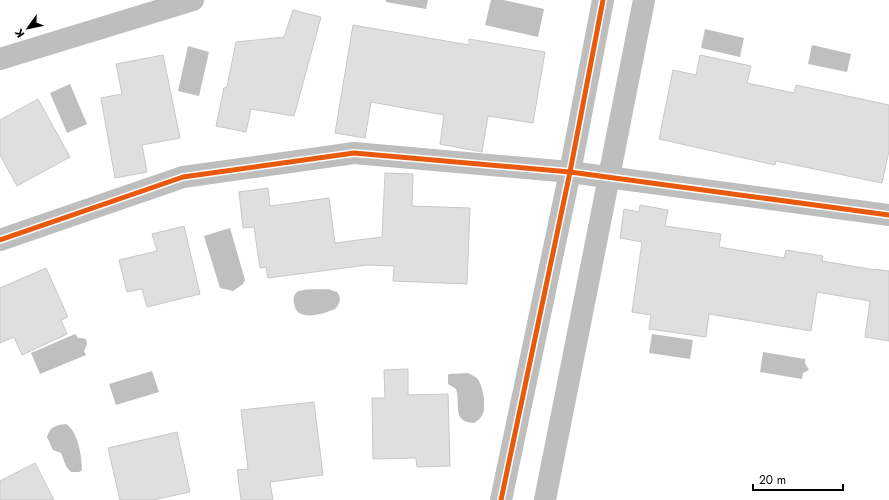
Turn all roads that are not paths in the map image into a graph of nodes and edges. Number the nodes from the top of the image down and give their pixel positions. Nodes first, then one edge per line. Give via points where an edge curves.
1 (193, 0) edge
2 (603, 0) edge
3 (644, 0) edge
4 (0, 59) edge
5 (570, 172) junction
6 (610, 178) junction
7 (889, 215) edge
8 (0, 240) edge
9 (501, 500) edge
10 (545, 500) edge

1 - 4 street
2 - 5 street
3 - 6 street
5 - 6 street
5 - 8 street via 354,153 183,178
5 - 9 street
6 - 7 street
6 - 10 street

